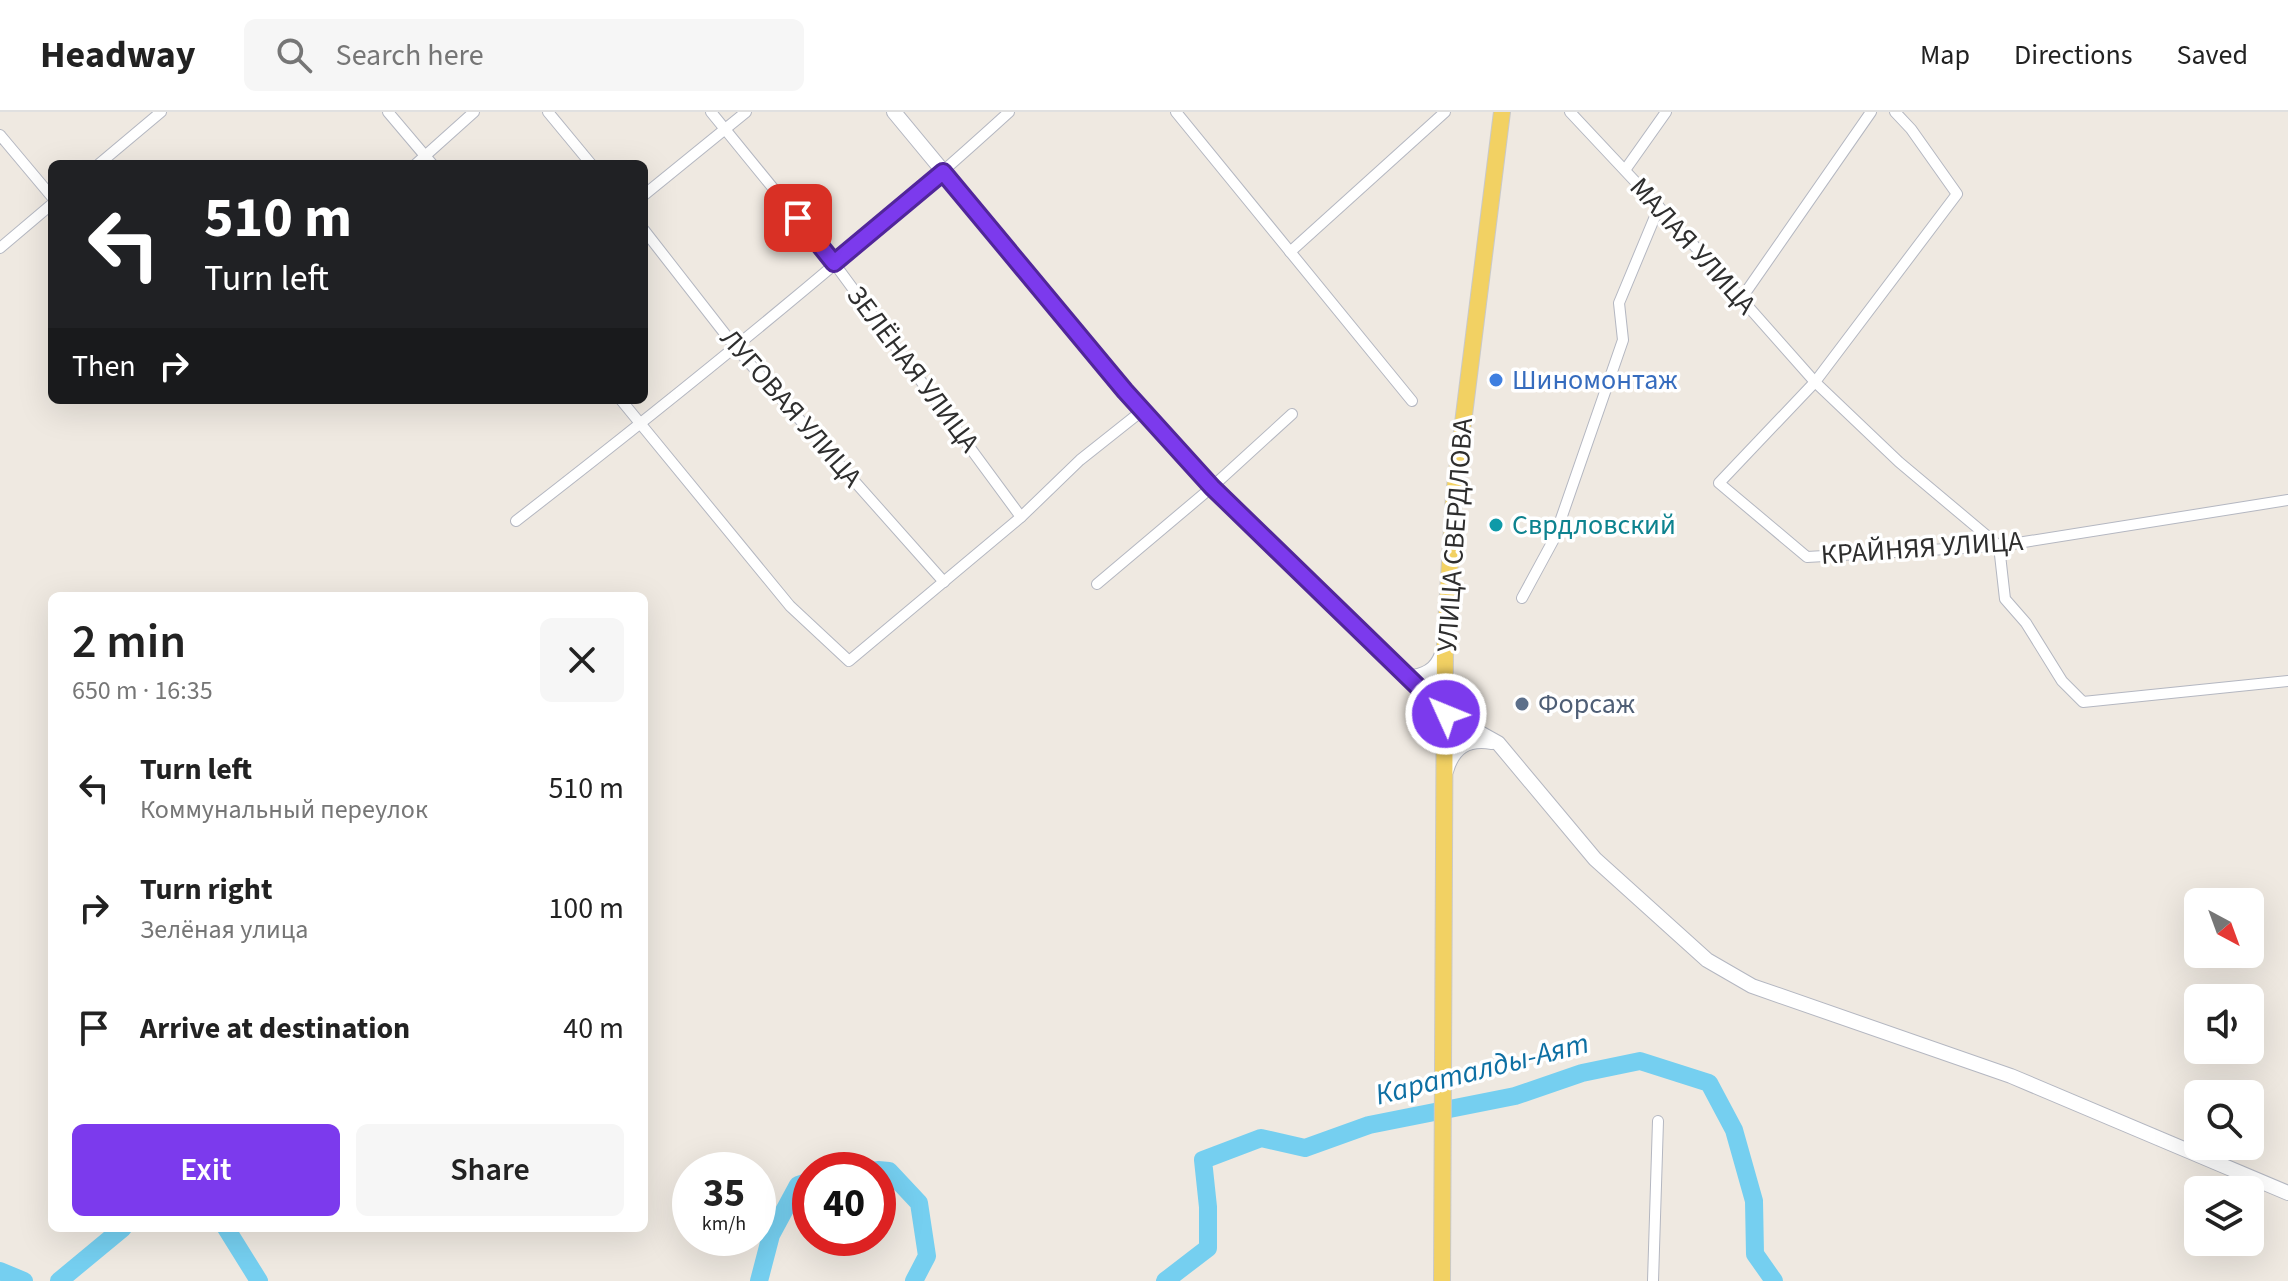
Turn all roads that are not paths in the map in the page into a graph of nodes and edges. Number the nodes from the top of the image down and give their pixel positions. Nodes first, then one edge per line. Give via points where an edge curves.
1 (161, 112) edge
2 (388, 112) edge
3 (474, 112) edge
4 (548, 112) edge
5 (711, 112) edge
6 (746, 112) edge
7 (894, 112) edge
8 (1009, 112) edge
9 (1176, 112) edge
10 (1445, 112) edge
11 (1502, 112) edge
12 (1570, 112) edge
13 (1666, 112) edge
14 (1871, 112) edge
15 (1895, 112) edge
16 (725, 129) junction
17 (0, 135) edge
18 (104, 160) edge
19 (428, 160) edge
20 (588, 160) edge
21 (1625, 170) junction
22 (943, 172) junction
23 (48, 192) edge
24 (648, 192) edge
25 (48, 207) edge
26 (1659, 207) junction
27 (648, 235) edge
28 (0, 248) edge
29 (1290, 252) junction
30 (834, 263) junction
31 (1741, 299) junction
32 (736, 348) junction
33 (1815, 382) junction
34 (1412, 401) dead end
35 (624, 404) edge
36 (1143, 410) junction
37 (1292, 414) dead end
38 (641, 424) junction
39 (1212, 487) junction
40 (2288, 500) edge
41 (1021, 517) junction
42 (516, 521) dead end
43 (1999, 546) junction
44 (944, 582) junction
45 (1097, 584) dead end
46 (1522, 598) dead end
47 (1445, 643) junction
48 (1403, 674) junction
49 (2288, 681) edge
50 (1446, 714) junction
51 (1498, 743) junction
52 (1444, 775) junction
53 (1658, 1121) dead end
54 (2288, 1193) edge
55 (1442, 1281) edge
56 (1653, 1281) edge

1 - 18 street
2 - 19 street
3 - 19 street
4 - 20 street
5 - 16 street, ЗЕЛЁНАЯ УЛИЦА
6 - 16 street
7 - 22 street
8 - 22 street
9 - 29 street
10 - 29 street
11 - 47 main road, УЛИЦА СВЕРДЛОВА via 1454,495
12 - 21 street, МАЛАЯ УЛИЦА
13 - 21 street
14 - 31 street
15 - 33 street via 1957,194
16 - 24 street
16 - 30 street, ЗЕЛЁНАЯ УЛИЦА
17 - 23 street
21 - 26 street, МАЛАЯ УЛИЦА
22 - 30 street
22 - 36 street
25 - 28 street
26 - 31 street, МАЛАЯ УЛИЦА
26 - 46 street via 1619,303 1623,340 1554,539
27 - 32 street, ЛУГОВАЯ УЛИЦА
29 - 34 street
30 - 32 street
30 - 41 street, ЗЕЛЁНАЯ УЛИЦА
31 - 33 street, МАЛАЯ УЛИЦА
32 - 38 street
32 - 44 street, ЛУГОВАЯ УЛИЦА
33 - 43 street, МАЛАЯ УЛИЦА
33 - 43 street, КРАЙНЯЯ УЛИЦА via 1719,483 1807,557
35 - 38 street
36 - 39 street
36 - 41 street
37 - 39 street
38 - 42 street
38 - 44 street via 790,606 849,661
39 - 45 street
39 - 48 street
40 - 43 street, КРАЙНЯЯ УЛИЦА
41 - 44 street
43 - 49 street via 2005,599 2062,681 2083,702
47 - 48 street via 1432,671 1413,677
47 - 50 main road, УЛИЦА СВЕРДЛОВА
48 - 50 street
50 - 51 street
50 - 52 main road, УЛИЦА СВЕРДЛОВА
51 - 52 street via 1468,742 1456,749
51 - 54 street via 1595,859 1718,967 1752,986 2011,1076
52 - 55 main road, УЛИЦА СВЕРДЛОВА
53 - 56 street

